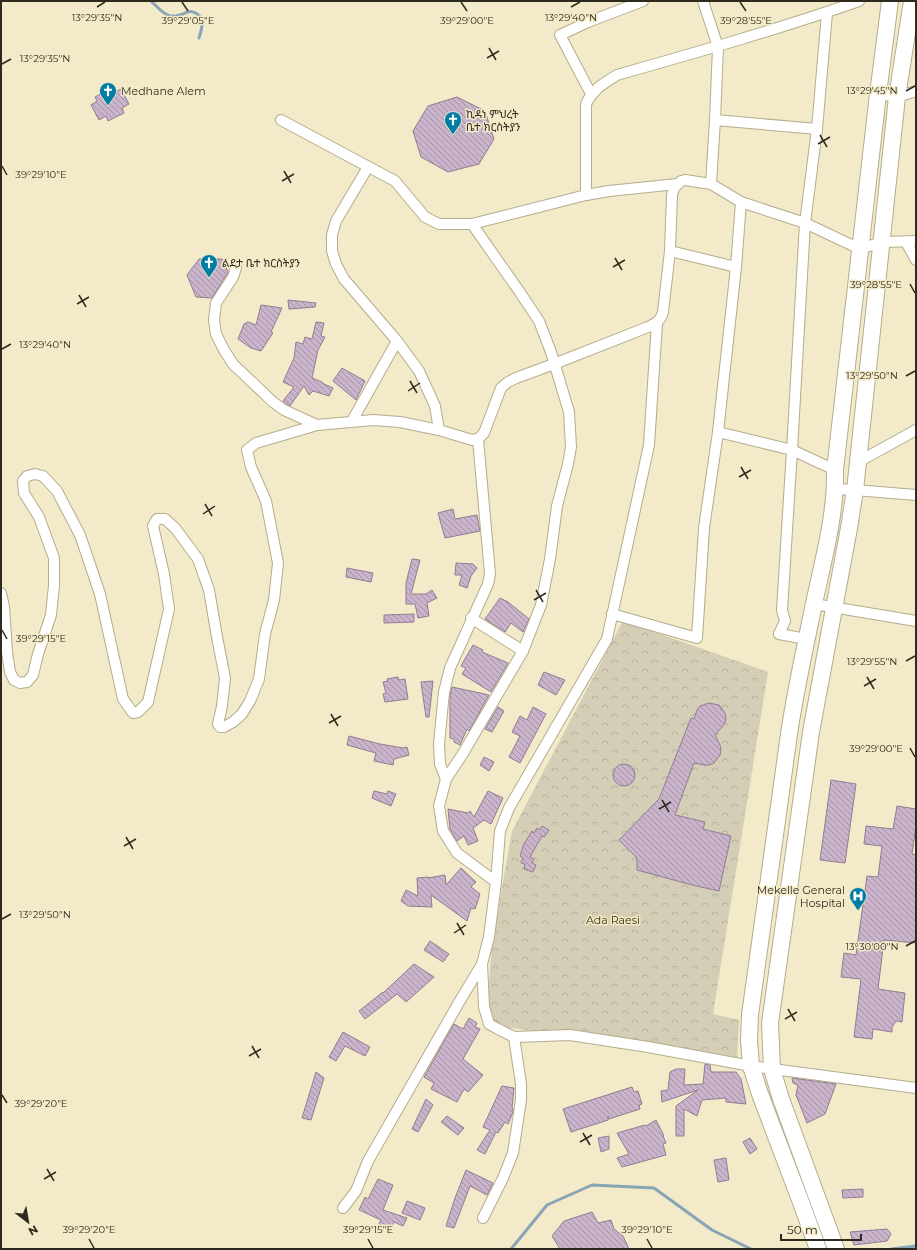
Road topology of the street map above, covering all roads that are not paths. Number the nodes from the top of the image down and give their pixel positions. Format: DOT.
graph roads {
  1 [pos="643,1"];
  2 [pos="703,1"];
  3 [pos="859,1"];
  4 [pos="890,1"];
  5 [pos="912,1"];
  6 [pos="827,12"];
  7 [pos="718,47"];
  8 [pos="916,91"];
  9 [pos="591,94"];
  10 [pos="878,94"];
  11 [pos="897,97"];
  12 [pos="281,120"];
  13 [pos="715,120"];
  14 [pos="817,128"];
  15 [pos="368,167"];
  16 [pos="677,184"];
  17 [pos="711,184"];
  18 [pos="586,195"];
  19 [pos="741,202"];
  20 [pos="805,223"];
  21 [pos="472,224"];
  22 [pos="911,241"];
  23 [pos="882,242"];
  24 [pos="860,249"];
  25 [pos="670,251"];
  26 [pos="916,260"];
  27 [pos="736,267"];
  28 [pos="236,268"];
  29 [pos="658,322"];
  30 [pos="397,341"];
  31 [pos="554,364"];
  32 [pos="352,421"];
  33 [pos="317,426"];
  34 [pos="439,430"];
  35 [pos="916,430"];
  36 [pos="718,432"];
  37 [pos="478,439"];
  38 [pos="792,450"];
  39 [pos="858,462"];
  40 [pos="834,470"];
  41 [pos="835,489"];
  42 [pos="855,490"];
  43 [pos="916,495"];
  44 [pos="1,593"];
  45 [pos="814,604"];
  46 [pos="834,607"];
  47 [pos="612,614"];
  48 [pos="471,618"];
  49 [pos="916,621"];
  50 [pos="806,639"];
  51 [pos="523,651"];
  52 [pos="798,680"];
  53 [pos="820,684"];
  54 [pos="446,778"];
  55 [pos="496,882"];
  56 [pos="482,964"];
  57 [pos="514,1037"];
  58 [pos="751,1066"];
  59 [pos="772,1069"];
  60 [pos="916,1088"];
  61 [pos="343,1208"];
  62 [pos="483,1218"];
  63 [pos="818,1249"];
  64 [pos="836,1249"];
  1 -- 9 [label="street"];
  2 -- 7 [label="street"];
  3 -- 6 [label="street"];
  4 -- 10 [label="main road"];
  5 -- 11 [label="main road"];
  6 -- 7 [label="street"];
  6 -- 14 [label="street"];
  7 -- 9 [label="street"];
  7 -- 13 [label="street"];
  8 -- 11 [label="street"];
  9 -- 18 [label="street"];
  10 -- 11 [label="street"];
  10 -- 24 [label="main road"];
  11 -- 23 [label="main road"];
  12 -- 15 [label="street"];
  13 -- 14 [label="street"];
  13 -- 17 [label="street"];
  14 -- 20 [label="street"];
  15 -- 21 [label="street"];
  15 -- 30 [label="street"];
  16 -- 17 [label="street"];
  16 -- 18 [label="street"];
  16 -- 25 [label="street"];
  17 -- 19 [label="street"];
  18 -- 21 [label="street"];
  19 -- 20 [label="street"];
  19 -- 27 [label="street"];
  20 -- 24 [label="street"];
  20 -- 38 [label="street"];
  21 -- 31 [label="street"];
  22 -- 23 [label="street"];
  22 -- 26 [label="street"];
  23 -- 24 [label="street"];
  23 -- 39 [label="main road"];
  24 -- 40 [label="main road"];
  25 -- 27 [label="street"];
  25 -- 29 [label="street"];
  27 -- 36 [label="street"];
  28 -- 33 [label="street"];
  29 -- 31 [label="street"];
  29 -- 47 [label="street"];
  30 -- 32 [label="street"];
  30 -- 34 [label="street"];
  31 -- 37 [label="street"];
  31 -- 51 [label="street"];
  32 -- 33 [label="street"];
  32 -- 34 [label="street"];
  33 -- 44 [label="street"];
  34 -- 37 [label="street"];
  35 -- 39 [label="street"];
  36 -- 38 [label="street"];
  36 -- 47 [label="street"];
  37 -- 48 [label="street"];
  38 -- 40 [label="street"];
  38 -- 50 [label="street"];
  39 -- 42 [label="main road"];
  40 -- 41 [label="main road"];
  41 -- 42 [label="street"];
  41 -- 45 [label="main road"];
  42 -- 43 [label="street"];
  42 -- 46 [label="main road"];
  45 -- 46 [label="street"];
  45 -- 50 [label="main road"];
  46 -- 49 [label="street"];
  46 -- 53 [label="main road"];
  47 -- 55 [label="street"];
  48 -- 51 [label="street"];
  48 -- 54 [label="street"];
  50 -- 52 [label="main road"];
  51 -- 54 [label="street"];
  52 -- 53 [label="main road"];
  52 -- 58 [label="main road"];
  53 -- 59 [label="main road"];
  54 -- 55 [label="street"];
  55 -- 56 [label="street"];
  56 -- 57 [label="street"];
  56 -- 61 [label="street"];
  57 -- 58 [label="street"];
  57 -- 62 [label="street"];
  58 -- 59 [label="street"];
  58 -- 63 [label="main road"];
  59 -- 60 [label="street"];
  59 -- 64 [label="main road"];
}
